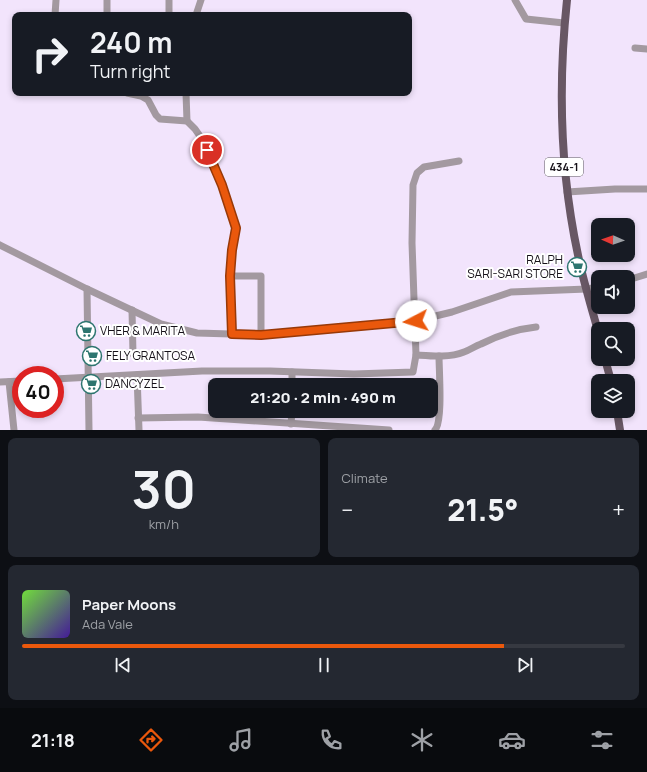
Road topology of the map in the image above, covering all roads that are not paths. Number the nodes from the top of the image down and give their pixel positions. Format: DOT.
graph roads {
  1 [pos="56,0"];
  2 [pos="107,0"];
  3 [pos="169,0"];
  4 [pos="201,0"];
  5 [pos="515,0"];
  6 [pos="567,0"];
  7 [pos="55,12"];
  8 [pos="107,12"];
  9 [pos="169,12"];
  10 [pos="197,12"];
  11 [pos="564,23"];
  12 [pos="635,48"];
  13 [pos="647,49"];
  14 [pos="141,96"];
  15 [pos="186,96"];
  16 [pos="186,121"];
  17 [pos="459,162"];
  18 [pos="647,189"];
  19 [pos="568,192"];
  20 [pos="0,245"];
  21 [pos="647,274"];
  22 [pos="230,276"];
  23 [pos="635,278"];
  24 [pos="591,288"];
  25 [pos="87,289"];
  26 [pos="587,289"];
  27 [pos="132,310"];
  28 [pos="416,321"];
  29 [pos="596,322"];
  30 [pos="536,327"];
  31 [pos="232,334"];
  32 [pos="261,335"];
  33 [pos="133,354"];
  34 [pos="416,355"];
  35 [pos="439,356"];
  36 [pos="292,372"];
  37 [pos="137,375"];
  38 [pos="89,376"];
  39 [pos="64,378"];
  40 [pos="292,378"];
  41 [pos="0,382"];
  42 [pos="9,382"];
  43 [pos="12,382"];
  44 [pos="138,418"];
  45 [pos="291,418"];
  46 [pos="618,418"];
  47 [pos="291,424"];
  48 [pos="14,430"];
  49 [pos="89,430"];
  50 [pos="139,430"];
  51 [pos="389,430"];
  52 [pos="435,430"];
  53 [pos="620,430"];
  1 -- 7 [label="street"];
  2 -- 8 [label="street"];
  3 -- 9 [label="street"];
  4 -- 10 [label="street"];
  5 -- 11 [label="street"];
  6 -- 11 [label="main road, 434-1"];
  11 -- 19 [label="main road, 434-1"];
  12 -- 13 [label="street"];
  14 -- 16 [label="street"];
  15 -- 16 [label="street"];
  16 -- 22 [label="street"];
  17 -- 28 [label="street"];
  18 -- 19 [label="street"];
  19 -- 26 [label="main road, 434-1"];
  20 -- 25 [label="street"];
  21 -- 23 [label="street"];
  22 -- 31 [label="street"];
  22 -- 32 [label="street"];
  24 -- 26 [label="street"];
  25 -- 27 [label="street"];
  25 -- 38 [label="street"];
  26 -- 28 [label="street"];
  26 -- 29 [label="main road, 434-1"];
  27 -- 31 [label="street"];
  27 -- 33 [label="street"];
  28 -- 32 [label="street"];
  28 -- 34 [label="street"];
  30 -- 35 [label="street"];
  31 -- 32 [label="street"];
  34 -- 35 [label="street"];
  34 -- 36 [label="street"];
  35 -- 52 [label="street"];
  36 -- 37 [label="street"];
  36 -- 40 [label="street"];
  37 -- 38 [label="street"];
  37 -- 44 [label="street"];
  38 -- 39 [label="street"];
  38 -- 49 [label="street"];
  41 -- 42 [label="street"];
  42 -- 43 [label="street"];
  42 -- 48 [label="street"];
  44 -- 47 [label="street"];
  44 -- 50 [label="street"];
  45 -- 47 [label="street"];
  46 -- 53 [label="main road"];
  47 -- 51 [label="street"];
}
